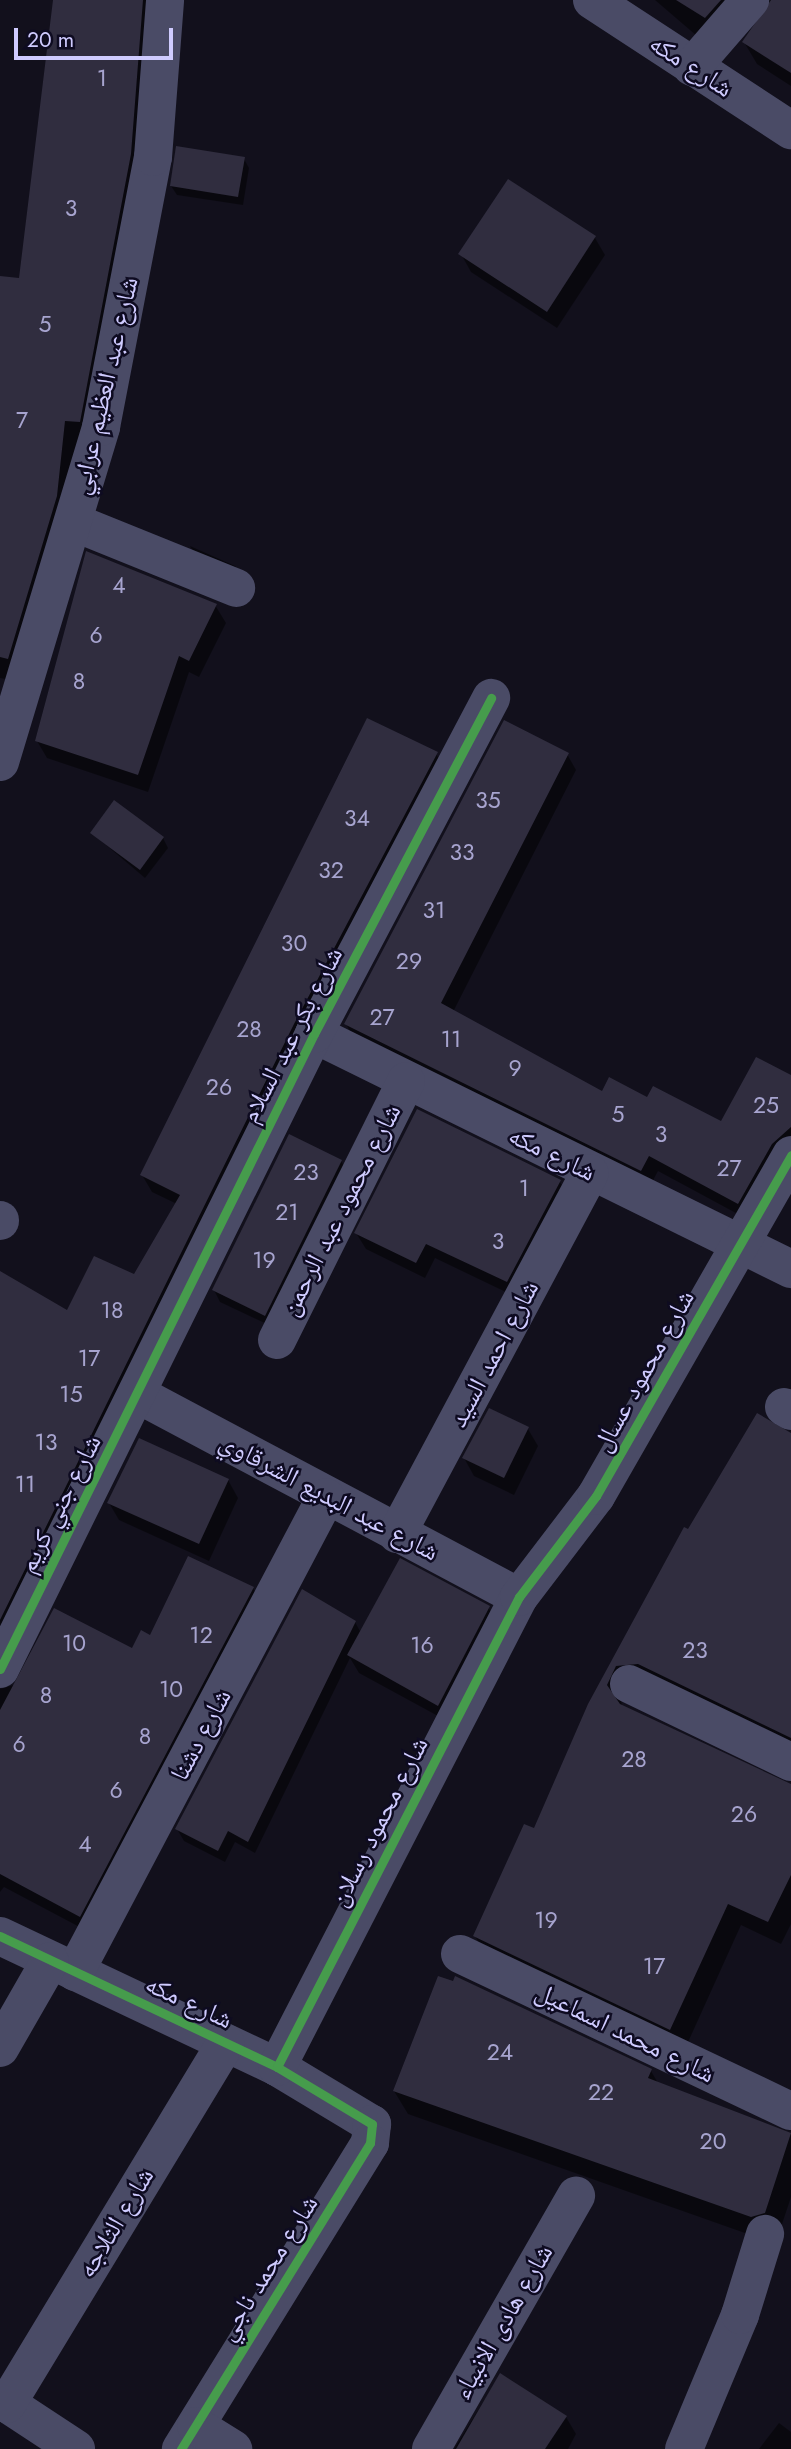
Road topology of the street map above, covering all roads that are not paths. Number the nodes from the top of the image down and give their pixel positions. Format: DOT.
graph roads {
  1 [pos="165,0"];
  2 [pos="592,0"];
  3 [pos="750,0"];
  4 [pos="692,67"];
  5 [pos="791,130"];
  6 [pos="73,522"];
  7 [pos="236,588"];
  8 [pos="491,698"];
  9 [pos="0,762"];
  10 [pos="314,1034"];
  11 [pos="406,1081"];
  12 [pos="791,1155"];
  13 [pos="590,1173"];
  14 [pos="740,1242"];
  15 [pos="791,1269"];
  16 [pos="277,1340"];
  17 [pos="139,1395"];
  18 [pos="326,1497"];
  19 [pos="397,1534"];
  20 [pos="519,1597"];
  21 [pos="0,1669"];
  22 [pos="629,1684"];
  23 [pos="791,1762"];
  24 [pos="0,1936"];
  25 [pos="460,1954"];
  26 [pos="63,1966"];
  27 [pos="226,2043"];
  28 [pos="0,2048"];
  29 [pos="277,2067"];
  30 [pos="359,2111"];
  31 [pos="791,2111"];
  32 [pos="576,2196"];
  33 [pos="765,2234"];
  34 [pos="4,2402"];
  35 [pos="188,2438"];
  36 [pos="76,2449"];
  37 [pos="233,2449"];
  38 [pos="431,2449"];
  39 [pos="684,2449"];
  1 -- 6 [label="street, شارع عبد العظيم عرابي"];
  2 -- 4 [label="street, شارع مكه"];
  3 -- 4 [label="street"];
  4 -- 5 [label="street, شارع مكه"];
  6 -- 7 [label="street"];
  6 -- 9 [label="street, شارع عبد العظيم عرابي"];
  8 -- 10 [label="street, شارع بكر عبد السلام"];
  10 -- 11 [label="street, شارع مكه"];
  10 -- 17 [label="street, شارع بكر عبد السلام"];
  11 -- 13 [label="street, شارع مكه"];
  11 -- 16 [label="street, شارع محمود عبد الرحمن"];
  12 -- 14 [label="street, شارع محمود عسال"];
  13 -- 14 [label="street, شارع مكه"];
  13 -- 19 [label="street, شارع احمد السيد"];
  14 -- 15 [label="street, شارع مكه"];
  14 -- 20 [label="street, شارع محمود عسال"];
  17 -- 18 [label="street, شارع عبد البديع الشرقاوي"];
  17 -- 21 [label="street, شارع جني كريم"];
  18 -- 19 [label="street, شارع عبد البديع الشرقاوي"];
  18 -- 26 [label="street, شارع دشنا"];
  19 -- 20 [label="street, شارع عبد البديع الشرقاوي"];
  20 -- 29 [label="street, شارع محمود رسلان"];
  22 -- 23 [label="street"];
  24 -- 26 [label="street, شارع مكه"];
  25 -- 31 [label="street, شارع محمد اسماعيل"];
  26 -- 27 [label="street, شارع مكه"];
  26 -- 28 [label="street, شارع دشنا"];
  27 -- 29 [label="street, شارع مكه"];
  27 -- 34 [label="street, شارع الثلاجه"];
  29 -- 30 [label="street, شارع مكه"];
  30 -- 35 [label="street, شارع محمد ناجي"];
  32 -- 38 [label="street, شارع هادى الانبياء"];
  33 -- 39 [label="street"];
  34 -- 36 [label="street"];
  35 -- 37 [label="street"];
}
